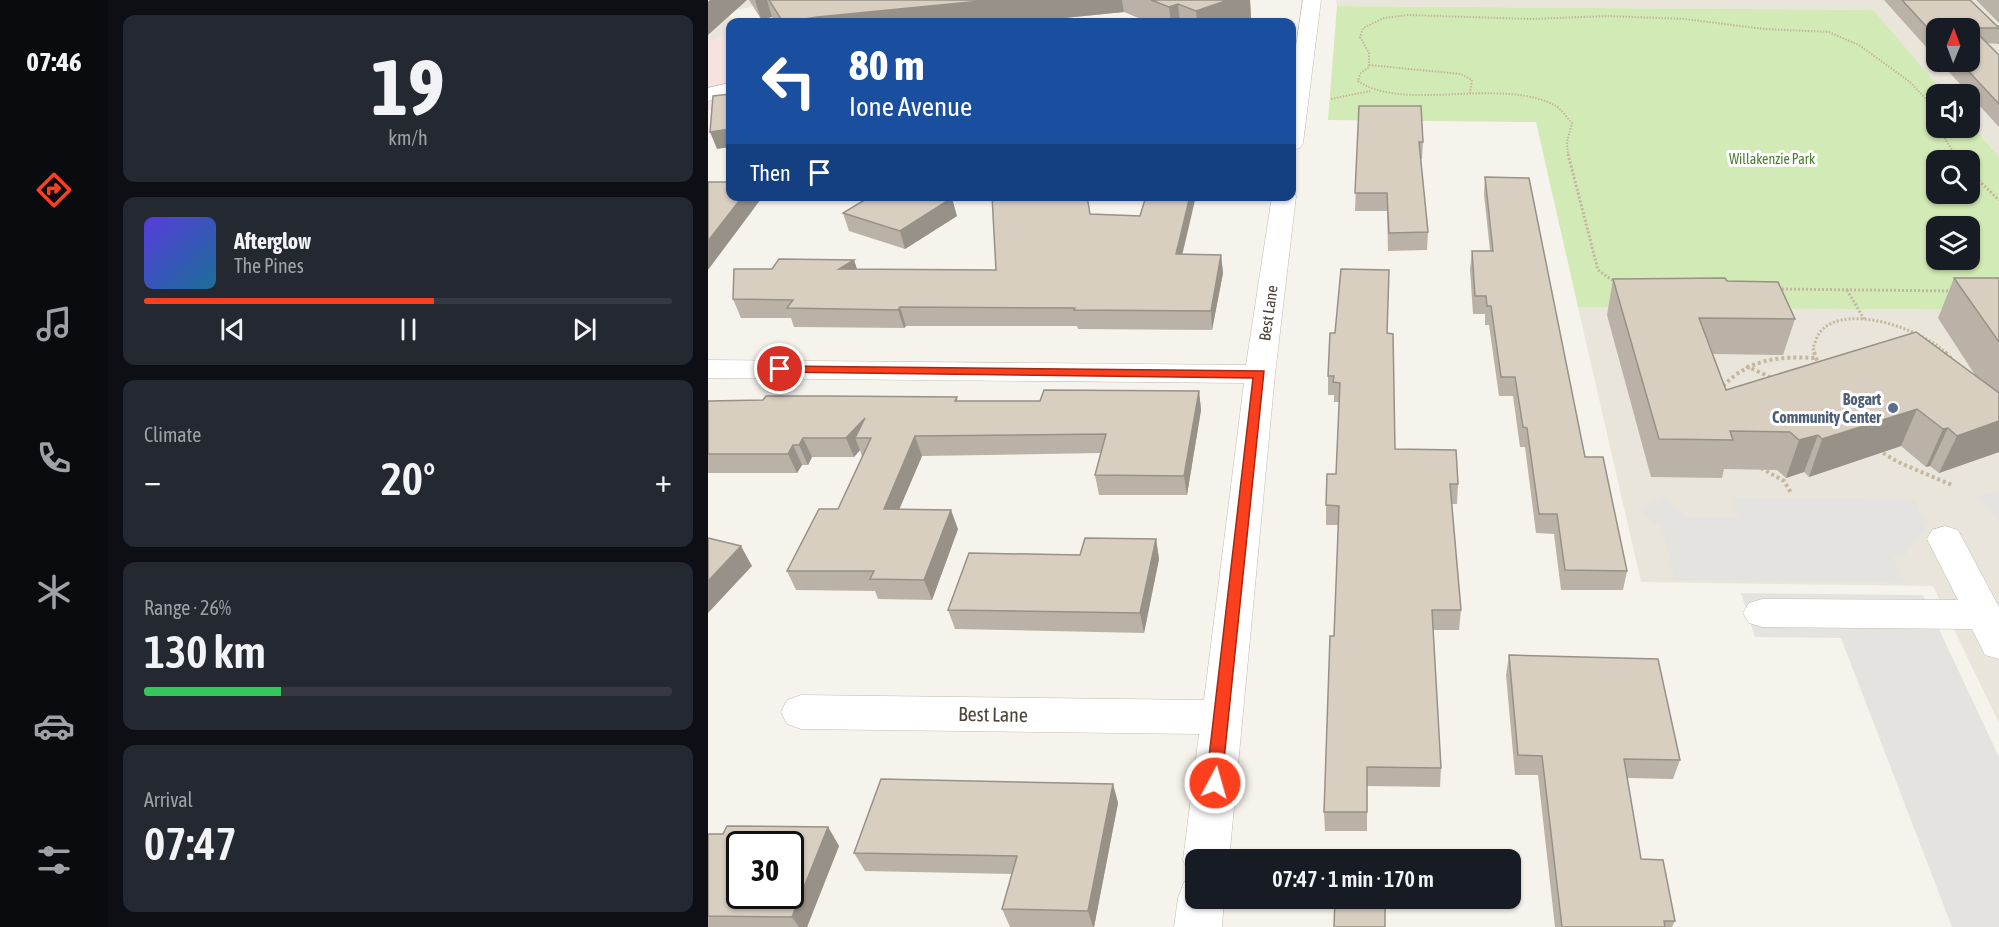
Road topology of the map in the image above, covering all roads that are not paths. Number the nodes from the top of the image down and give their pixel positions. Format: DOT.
graph roads {
  1 [pos="1312,0"];
  2 [pos="726,90"];
  3 [pos="708,95"];
  4 [pos="1296,114"];
  5 [pos="1283,201"];
  6 [pos="708,369"];
  7 [pos="1260,374"];
  8 [pos="1945,539"];
  9 [pos="1762,613"];
  10 [pos="1992,629"];
  11 [pos="801,712"];
  12 [pos="1222,717"];
  13 [pos="1207,849"];
  14 [pos="1200,909"];
  15 [pos="1198,927"];
  1 -- 4 [label="street"];
  2 -- 3 [label="street"];
  5 -- 7 [label="street, Best Lane"];
  6 -- 7 [label="street"];
  7 -- 12 [label="street, Best Lane"];
  8 -- 10 [label="street"];
  9 -- 10 [label="street"];
  11 -- 12 [label="street, Best Lane"];
  12 -- 13 [label="street, Best Lane"];
  14 -- 15 [label="street"];
}
